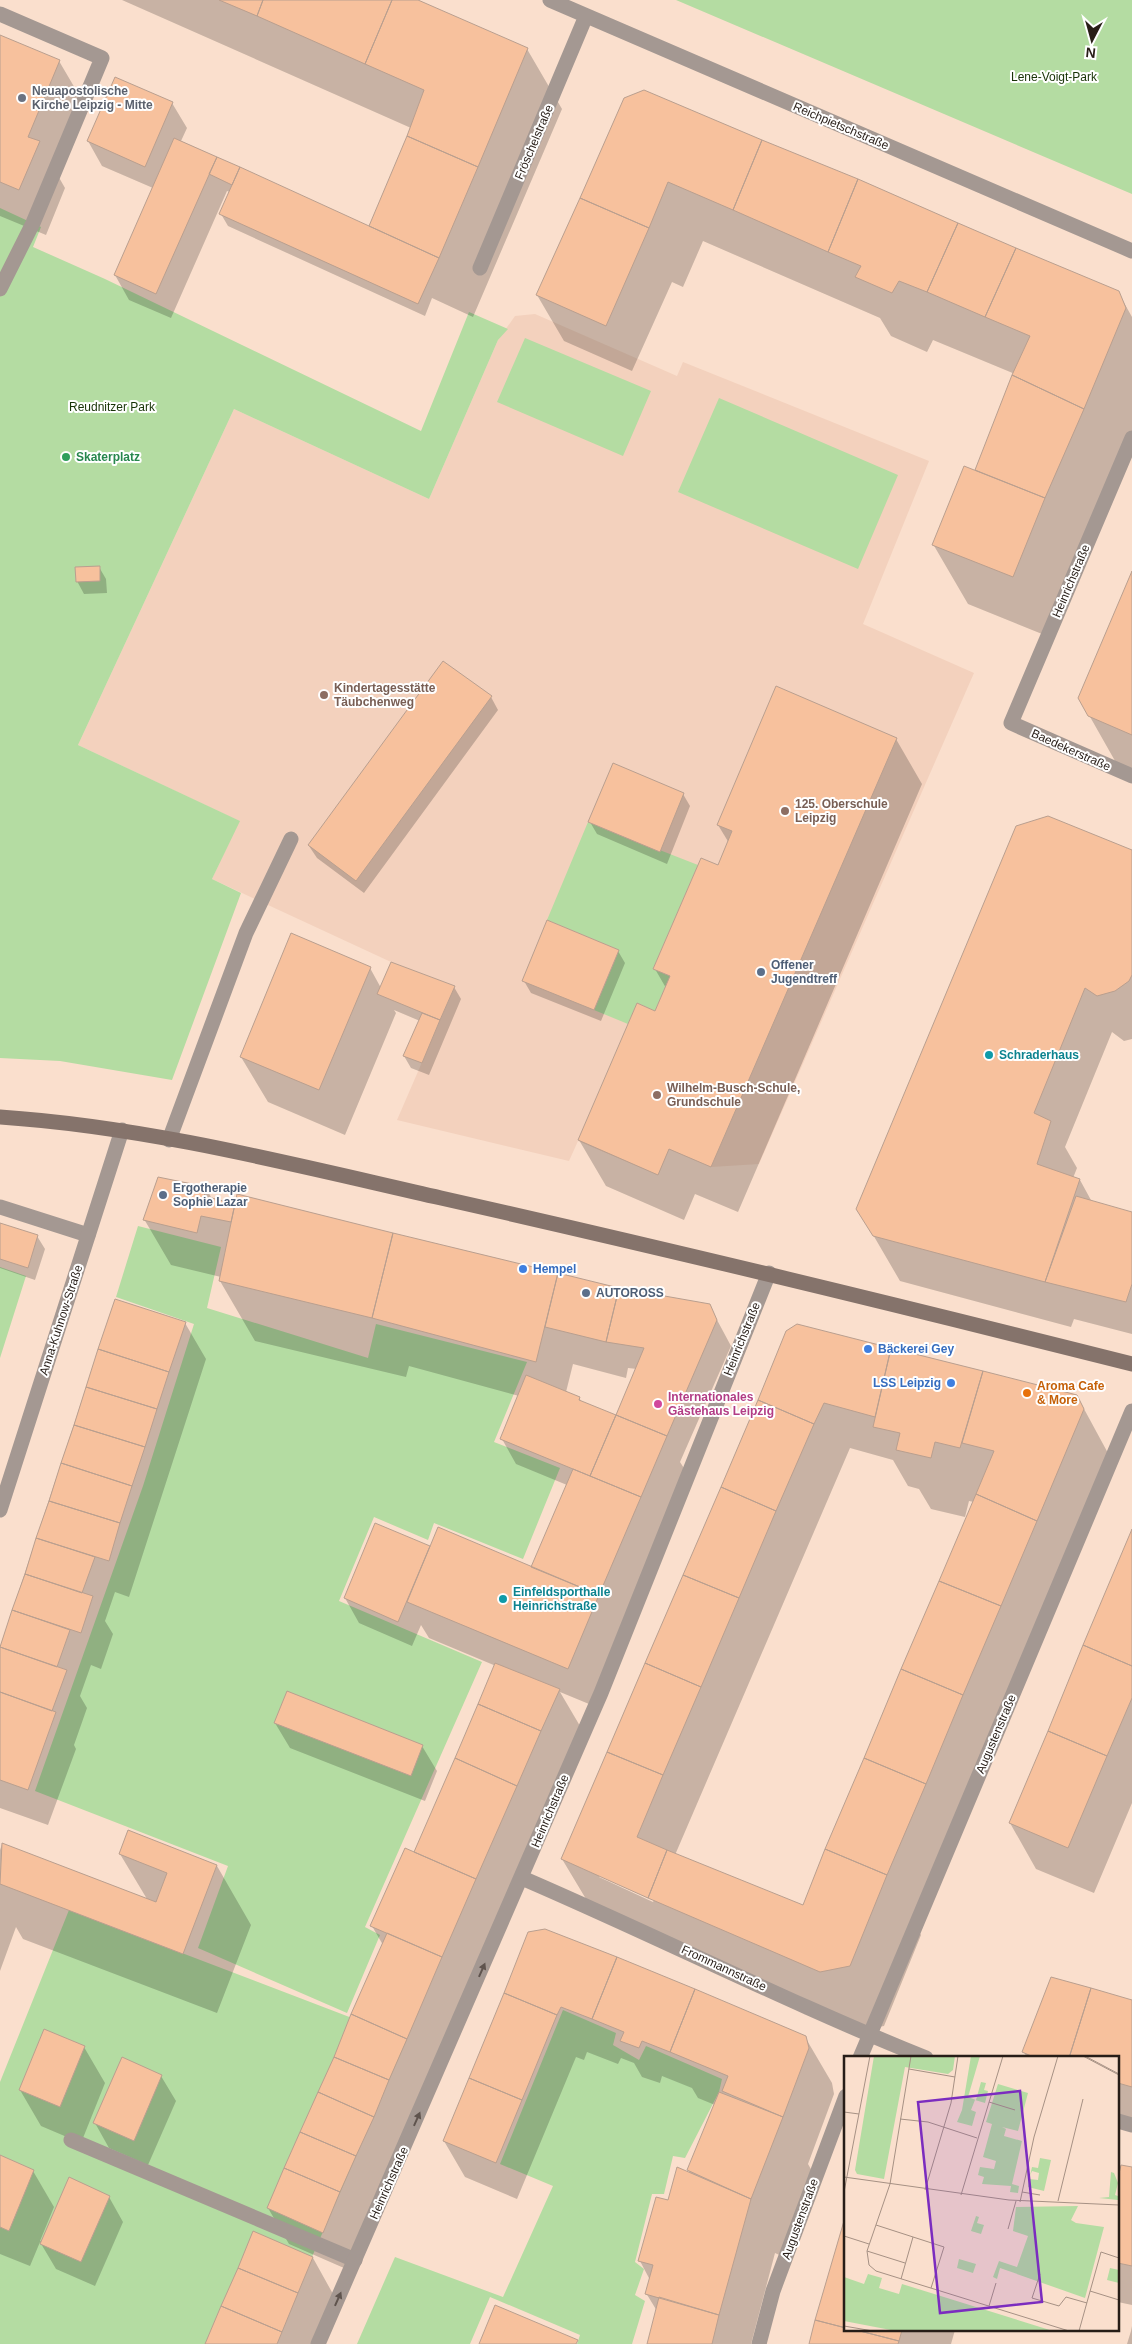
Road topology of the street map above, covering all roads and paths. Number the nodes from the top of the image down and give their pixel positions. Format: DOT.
graph roads {
  1 [pos="550,0"];
  2 [pos="0,14"];
  3 [pos="586,16"];
  4 [pos="1132,251"];
  5 [pos="480,268"];
  6 [pos="0,290"];
  7 [pos="1132,438"];
  8 [pos="1011,723"];
  9 [pos="1132,776"];
  10 [pos="291,839"];
  11 [pos="0,1117"];
  12 [pos="122,1130"];
  13 [pos="169,1140"];
  14 [pos="0,1207"];
  15 [pos="88,1235"];
  16 [pos="769,1273"];
  17 [pos="1132,1364"];
  18 [pos="1132,1411"];
  19 [pos="0,1510"];
  20 [pos="522,1878"];
  21 [pos="868,2035"];
  22 [pos="861,2056"];
  23 [pos="921,2056"];
  24 [pos="844,2101"];
  25 [pos="71,2140"];
  26 [pos="355,2260"];
  27 [pos="318,2344"];
  28 [pos="759,2344"];
  1 -- 3 [label="street, Reichpietschstraße"];
  2 -- 6 [label="street"];
  3 -- 4 [label="street, Reichpietschstraße"];
  3 -- 5 [label="street, Fröschelstraße"];
  7 -- 8 [label="street, Heinrichstraße"];
  8 -- 9 [label="street, Baedekerstraße"];
  10 -- 13 [label="street"];
  11 -- 12 [label="street"];
  12 -- 13 [label="street"];
  12 -- 15 [label="street, Anna-Kuhnow-Straße"];
  13 -- 16 [label="street"];
  14 -- 15 [label="street"];
  15 -- 19 [label="street, Anna-Kuhnow-Straße"];
  16 -- 17 [label="street"];
  16 -- 20 [label="street, Heinrichstraße"];
  18 -- 21 [label="street, Augustenstraße"];
  20 -- 21 [label="street, Frommannstraße"];
  26 -- 20 [label="street, Heinrichstraße, one-way"];
  21 -- 22 [label="street, Augustenstraße"];
  21 -- 23 [label="street, Frommannstraße"];
  24 -- 28 [label="street, Augustenstraße"];
  25 -- 26 [label="street"];
  27 -- 26 [label="street, Heinrichstraße, one-way"];
}
